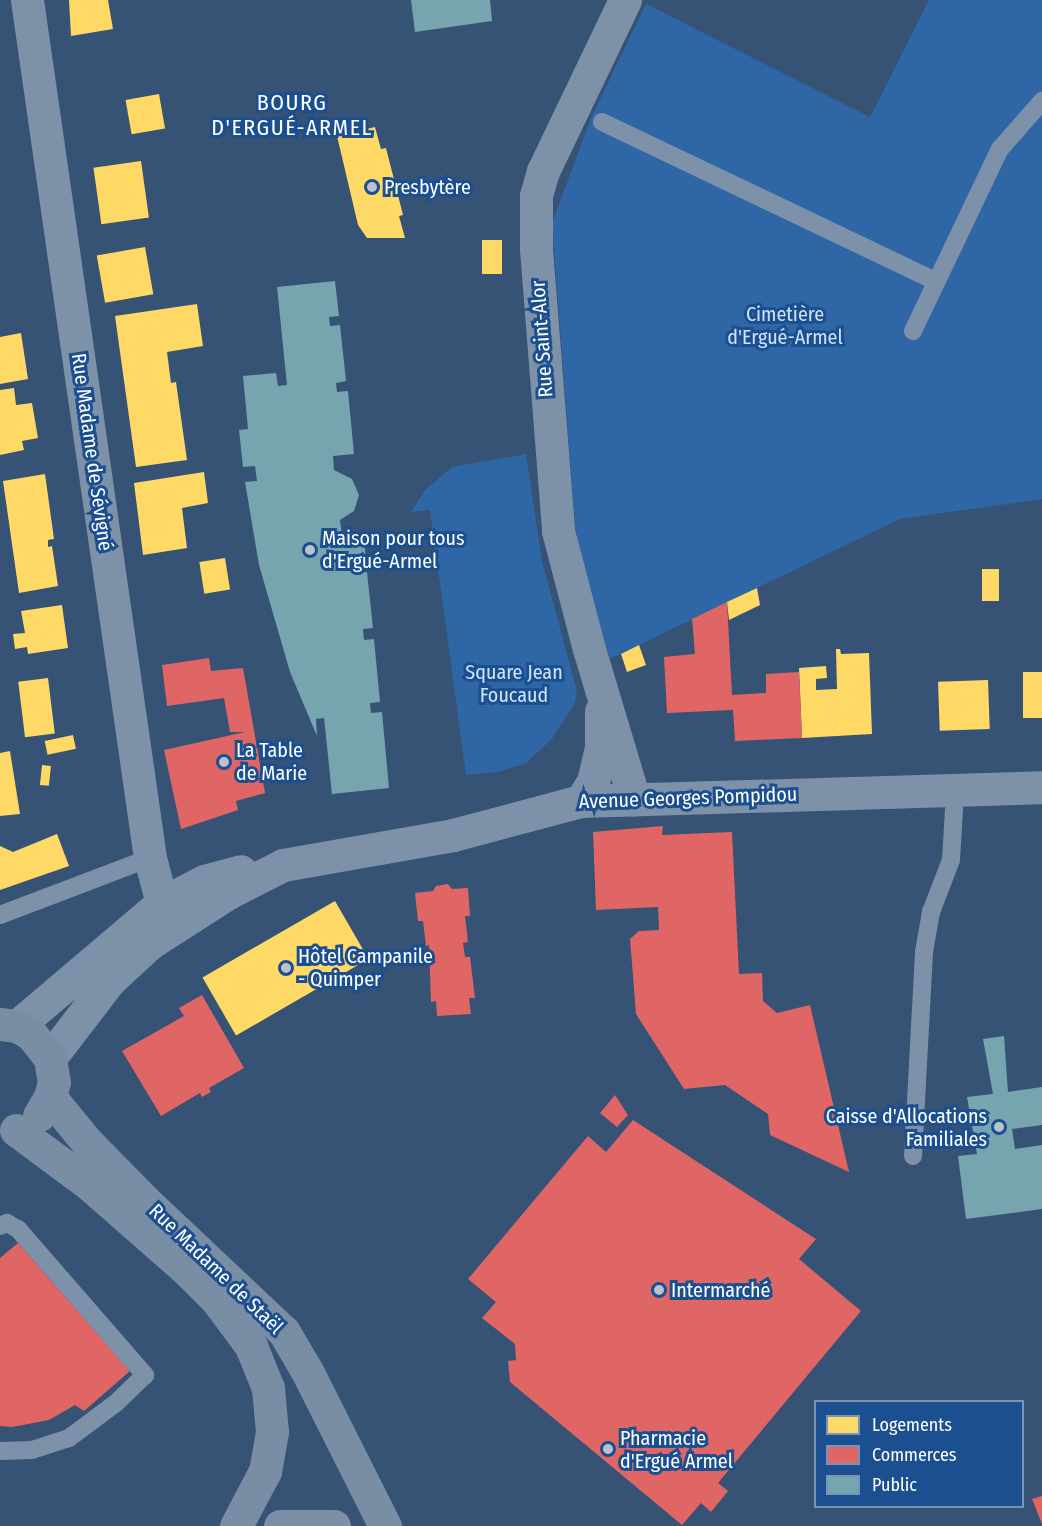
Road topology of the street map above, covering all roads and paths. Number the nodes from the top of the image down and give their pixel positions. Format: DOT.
graph roads {
  1 [pos="27,0"];
  2 [pos="625,0"];
  3 [pos="1042,101"];
  4 [pos="602,122"];
  5 [pos="936,281"];
  6 [pos="913,331"];
  7 [pos="601,692"];
  8 [pos="1042,787"];
  9 [pos="955,792"];
  10 [pos="634,799"];
  11 [pos="581,801"];
  12 [pos="150,858"];
  13 [pos="174,910"];
  14 [pos="0,915"];
  15 [pos="8,1025"];
  16 [pos="50,1058"];
  17 [pos="51,1097"];
  18 [pos="8,1132"];
  19 [pos="913,1156"];
  20 [pos="0,1226"];
  21 [pos="0,1451"];
  22 [pos="236,1526"];
  23 [pos="280,1526"];
  24 [pos="334,1526"];
  25 [pos="385,1526"];
  1 -- 12 [label="street, Rue Madame de Sévigné"];
  2 -- 7 [label="street, Rue Saint-Alor"];
  3 -- 5 [label="lane"];
  4 -- 5 [label="lane"];
  5 -- 6 [label="lane"];
  7 -- 10 [label="street, Rue Saint-Alor"];
  7 -- 11 [label="street, Rue Saint-Alor"];
  8 -- 9 [label="street, Avenue Georges Pompidou"];
  9 -- 10 [label="street, Avenue Georges Pompidou"];
  9 -- 19 [label="lane"];
  10 -- 11 [label="street, Avenue Georges Pompidou"];
  11 -- 13 [label="street, Avenue Georges Pompidou"];
  12 -- 13 [label="street, Rue Madame de Sévigné"];
  12 -- 14 [label="lane"];
  13 -- 15 [label="street, Avenue Georges Pompidou"];
  13 -- 16 [label="street"];
  15 -- 16 [label="street"];
  16 -- 17 [label="street"];
  17 -- 18 [label="street"];
  17 -- 25 [label="street, Rue Madame de Staël"];
  18 -- 22 [label="street, Rue Madame de Staël"];
  20 -- 21 [label="lane"];
  23 -- 24 [label="main road"];
}
